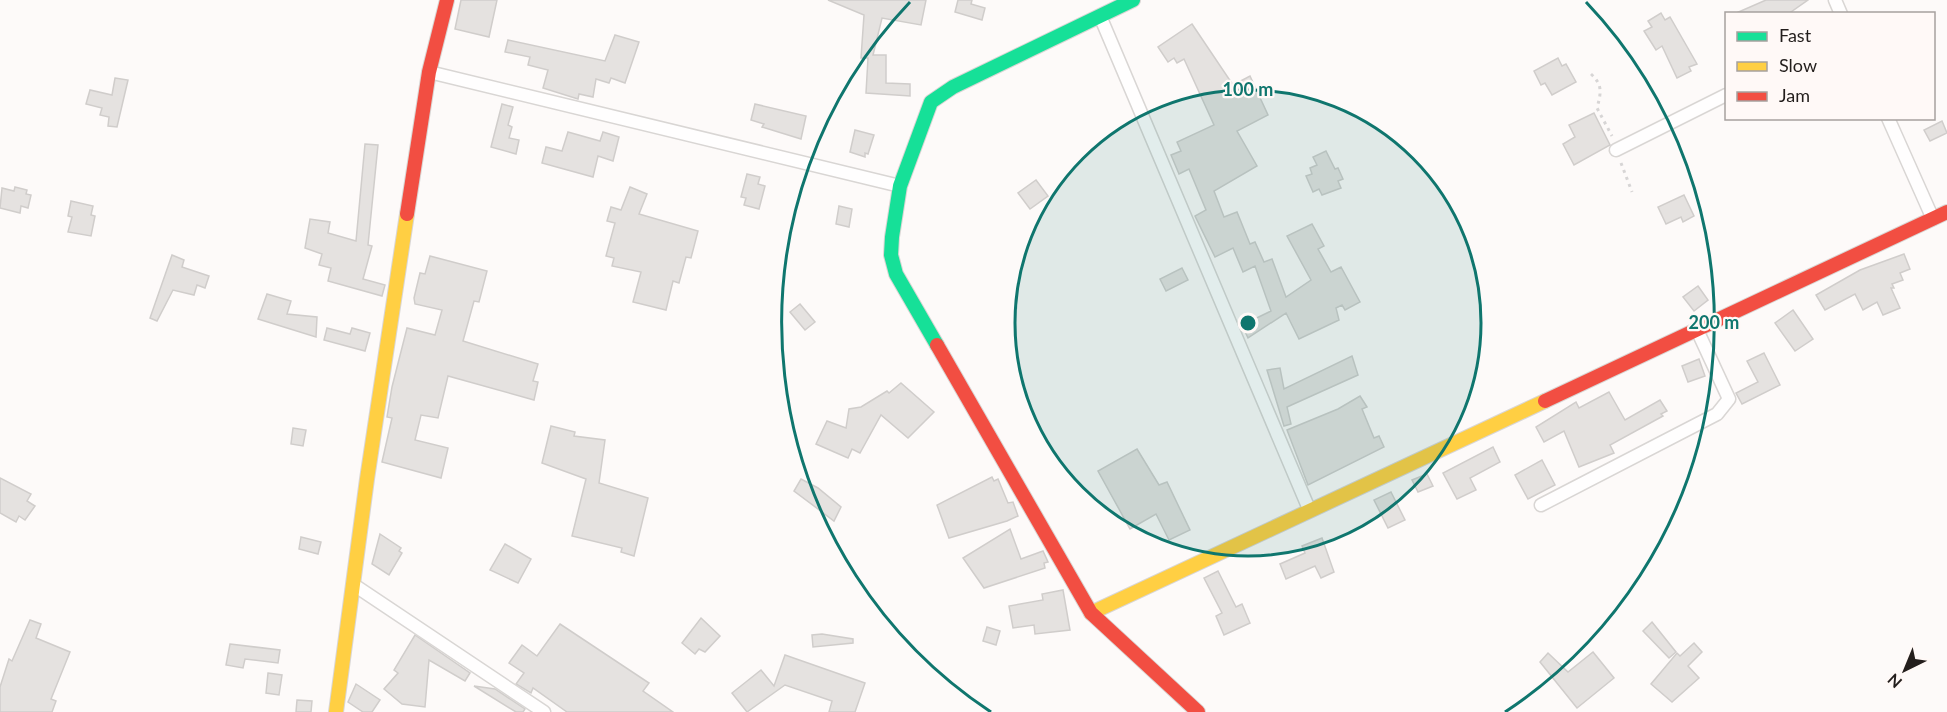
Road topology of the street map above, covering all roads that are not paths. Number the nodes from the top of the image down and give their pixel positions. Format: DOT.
graph roads {
  1 [pos="447,0"];
  2 [pos="1133,0"];
  3 [pos="1100,16"];
  4 [pos="429,72"];
  5 [pos="1725,96"];
  6 [pos="1889,120"];
  7 [pos="1616,150"];
  8 [pos="900,186"];
  9 [pos="1947,212"];
  10 [pos="1933,219"];
  11 [pos="1698,332"];
  12 [pos="1541,505"];
  13 [pos="1309,509"];
  14 [pos="354,585"];
  15 [pos="1091,613"];
  16 [pos="336,712"];
  17 [pos="544,712"];
  18 [pos="1198,712"];
  1 -- 4 [label="street"];
  2 -- 3 [label="street"];
  3 -- 8 [label="street"];
  3 -- 13 [label="street"];
  4 -- 8 [label="street"];
  4 -- 14 [label="street"];
  5 -- 7 [label="street"];
  6 -- 10 [label="street"];
  8 -- 15 [label="street"];
  9 -- 10 [label="street"];
  10 -- 11 [label="street"];
  11 -- 12 [label="street"];
  11 -- 13 [label="street"];
  13 -- 15 [label="street"];
  14 -- 16 [label="street"];
  14 -- 17 [label="street"];
  15 -- 18 [label="street"];
}
